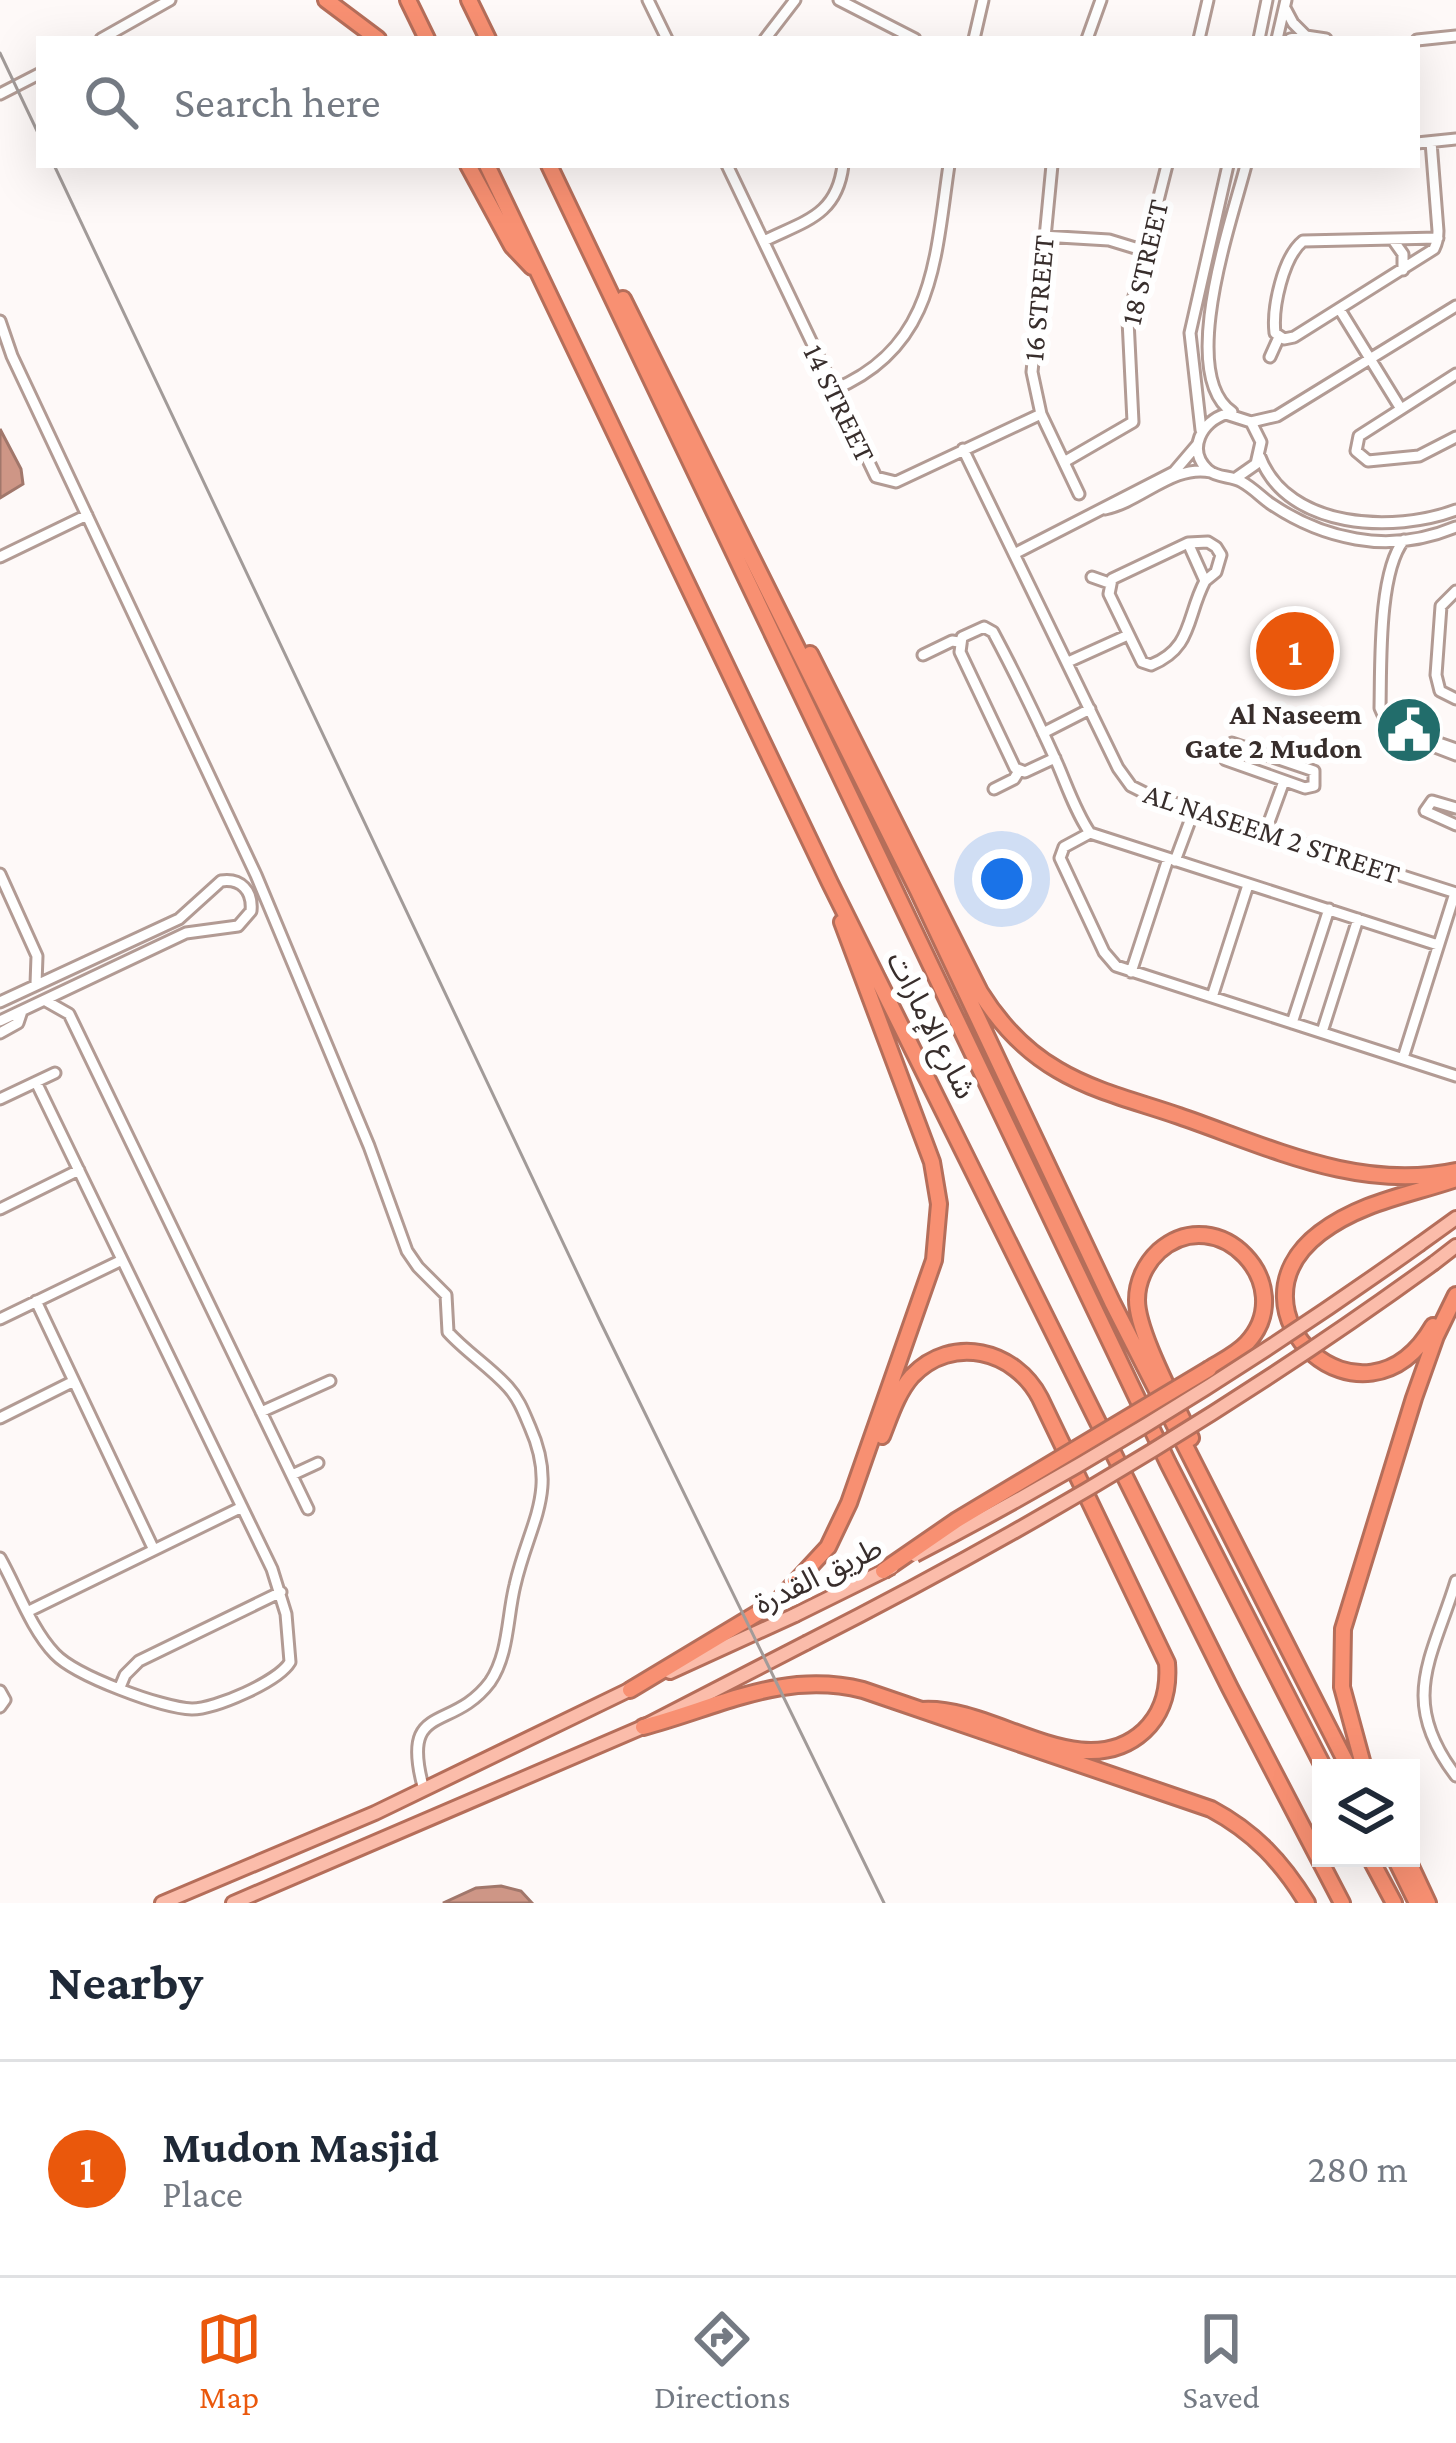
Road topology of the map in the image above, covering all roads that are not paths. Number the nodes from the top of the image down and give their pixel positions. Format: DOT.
graph roads {
  1 [pos="170,0"];
  2 [pos="326,0"];
  3 [pos="409,0"];
  4 [pos="469,0"];
  5 [pos="649,0"];
  6 [pos="795,0"];
  7 [pos="839,0"];
  8 [pos="983,0"];
  9 [pos="1101,0"];
  10 [pos="1208,0"];
  11 [pos="1268,0"];
  12 [pos="1286,4"];
  13 [pos="883,26"];
  14 [pos="106,36"];
  15 [pos="374,36"];
  16 [pos="426,36"];
  17 [pos="487,36"];
  18 [pos="666,36"];
  19 [pos="768,36"];
  20 [pos="878,36"];
  21 [pos="908,36"];
  22 [pos="975,36"];
  23 [pos="1088,36"];
  24 [pos="1199,36"];
  25 [pos="1260,36"];
  26 [pos="1278,36"];
  27 [pos="1306,36"];
  28 [pos="1456,36"];
  29 [pos="1420,40"];
  30 [pos="36,76"];
  31 [pos="0,94"];
  32 [pos="1456,139"];
  33 [pos="1420,142"];
  34 [pos="1430,142"];
  35 [pos="470,168"];
  36 [pos="488,168"];
  37 [pos="549,168"];
  38 [pos="729,168"];
  39 [pos="843,168"];
  40 [pos="949,168"];
  41 [pos="1052,168"];
  42 [pos="1166,168"];
  43 [pos="1227,168"];
  44 [pos="1245,168"];
  45 [pos="576,223"];
  46 [pos="1042,236"];
  47 [pos="1438,238"];
  48 [pos="1393,240"];
  49 [pos="764,241"];
  50 [pos="1144,251"];
  51 [pos="1403,270"];
  52 [pos="538,272"];
  53 [pos="1456,306"];
  54 [pos="1340,310"];
  55 [pos="0,321"];
  56 [pos="1279,337"];
  57 [pos="1270,357"];
  58 [pos="1371,361"];
  59 [pos="1456,374"];
  60 [pos="833,390"];
  61 [pos="1401,409"];
  62 [pos="1041,414"];
  63 [pos="1237,415"];
  64 [pos="1251,422"];
  65 [pos="1201,432"];
  66 [pos="1456,437"];
  67 [pos="1198,445"];
  68 [pos="963,449"];
  69 [pos="1260,456"];
  70 [pos="1064,462"];
  71 [pos="1211,473"];
  72 [pos="1235,478"];
  73 [pos="1079,494"];
  74 [pos="1132,496"];
  75 [pos="1456,510"];
  76 [pos="87,515"];
  77 [pos="1456,527"];
  78 [pos="1404,540"];
  79 [pos="1376,541"];
  80 [pos="1188,543"];
  81 [pos="1014,554"];
  82 [pos="0,557"];
  83 [pos="759,572"];
  84 [pos="1092,577"];
  85 [pos="1388,580"];
  86 [pos="1205,581"];
  87 [pos="1109,583"];
  88 [pos="1456,591"];
  89 [pos="1128,635"];
  90 [pos="959,642"];
  91 [pos="923,655"];
  92 [pos="1069,662"];
  93 [pos="1455,696"];
  94 [pos="1090,709"];
  95 [pos="1043,733"];
  96 [pos="1456,752"];
  97 [pos="1055,758"];
  98 [pos="1019,771"];
  99 [pos="1284,781"];
  100 [pos="994,788"];
  101 [pos="1456,808"];
  102 [pos="1194,810"];
  103 [pos="1456,825"];
  104 [pos="1090,833"];
  105 [pos="1265,833"];
  106 [pos="1061,852"];
  107 [pos="1048,854"];
  108 [pos="1171,860"];
  109 [pos="0,874"];
  110 [pos="830,883"];
  111 [pos="1248,885"];
  112 [pos="1455,893"];
  113 [pos="1329,910"];
  114 [pos="1358,919"];
  115 [pos="1438,945"];
  116 [pos="38,956"];
  117 [pos="65,971"];
  118 [pos="1131,972"];
  119 [pos="36,984"];
  120 [pos="76,985"];
  121 [pos="1212,998"];
  122 [pos="44,1000"];
  123 [pos="0,1002"];
  124 [pos="22,1011"];
  125 [pos="69,1014"];
  126 [pos="0,1021"];
  127 [pos="1292,1023"];
  128 [pos="1322,1032"];
  129 [pos="0,1033"];
  130 [pos="1403,1058"];
  131 [pos="55,1073"];
  132 [pos="1456,1076"];
  133 [pos="37,1082"];
  134 [pos="0,1100"];
  135 [pos="79,1170"];
  136 [pos="1456,1175"];
  137 [pos="0,1209"];
  138 [pos="1456,1218"];
  139 [pos="1456,1246"];
  140 [pos="122,1260"];
  141 [pos="1454,1290"];
  142 [pos="37,1301"];
  143 [pos="0,1318"];
  144 [pos="74,1381"];
  145 [pos="330,1381"];
  146 [pos="261,1412"];
  147 [pos="0,1418"];
  148 [pos="318,1463"];
  149 [pos="292,1475"];
  150 [pos="855,1486"];
  151 [pos="242,1508"];
  152 [pos="308,1509"];
  153 [pos="154,1550"];
  154 [pos="0,1558"];
  155 [pos="883,1571"];
  156 [pos="1456,1581"];
  157 [pos="281,1592"];
  158 [pos="1259,1596"];
  159 [pos="29,1611"];
  160 [pos="120,1687"];
  161 [pos="0,1690"];
  162 [pos="630,1690"];
  163 [pos="0,1707"];
  164 [pos="922,1710"];
  165 [pos="643,1726"];
  166 [pos="1319,1759"];
  167 [pos="1344,1759"];
  168 [pos="1362,1759"];
  169 [pos="1456,1776"];
  170 [pos="424,1790"];
  171 [pos="1375,1867"];
  172 [pos="1399,1867"];
  173 [pos="1411,1867"];
  174 [pos="162,1903"];
  175 [pos="233,1903"];
  176 [pos="1306,1903"];
  177 [pos="1342,1903"];
  178 [pos="1394,1903"];
  179 [pos="1417,1903"];
  180 [pos="1428,1903"];
  1 -- 14 [label="street"];
  2 -- 15 [label="highway"];
  3 -- 16 [label="highway"];
  4 -- 17 [label="highway"];
  5 -- 18 [label="street"];
  6 -- 19 [label="street"];
  7 -- 13 [label="street"];
  8 -- 22 [label="street"];
  9 -- 23 [label="street"];
  10 -- 24 [label="street"];
  11 -- 25 [label="street"];
  12 -- 26 [label="street"];
  12 -- 27 [label="street"];
  13 -- 20 [label="street"];
  13 -- 21 [label="street"];
  28 -- 29 [label="street"];
  30 -- 31 [label="street"];
  32 -- 34 [label="street"];
  33 -- 34 [label="street"];
  34 -- 47 [label="street"];
  35 -- 52 [label="highway"];
  36 -- 52 [label="highway, شارع الإمارات"];
  37 -- 45 [label="highway, شارع الإمارات"];
  38 -- 49 [label="street, 14 STREET"];
  39 -- 49 [label="street"];
  40 -- 60 [label="street"];
  41 -- 46 [label="street, 16 STREET"];
  42 -- 50 [label="street, 18 STREET"];
  43 -- 65 [label="street"];
  44 -- 63 [label="street"];
  45 -- 83 [label="highway"];
  45 -- 166 [label="highway, شارع الإمارات"];
  46 -- 50 [label="street"];
  46 -- 62 [label="street, 16 STREET"];
  47 -- 48 [label="street"];
  47 -- 51 [label="street"];
  48 -- 51 [label="street"];
  48 -- 56 [label="street"];
  49 -- 60 [label="street, 14 STREET"];
  50 -- 70 [label="street, 18 STREET"];
  51 -- 54 [label="street"];
  52 -- 110 [label="highway, شارع الإمارات"];
  53 -- 58 [label="street"];
  54 -- 56 [label="street"];
  54 -- 58 [label="street"];
  55 -- 76 [label="street"];
  56 -- 57 [label="street"];
  58 -- 61 [label="street"];
  58 -- 64 [label="street"];
  59 -- 61 [label="street"];
  60 -- 68 [label="street, 14 STREET"];
  61 -- 66 [label="street"];
  62 -- 68 [label="street, 14 STREET"];
  62 -- 70 [label="street, 16 STREET"];
  63 -- 64 [label="street"];
  63 -- 65 [label="street"];
  64 -- 69 [label="street"];
  65 -- 67 [label="street"];
  67 -- 71 [label="street"];
  67 -- 74 [label="street"];
  68 -- 81 [label="street, AL NASEEM 2 STREET"];
  69 -- 72 [label="street"];
  69 -- 75 [label="street"];
  70 -- 73 [label="street, 16 STREET"];
  71 -- 72 [label="street"];
  71 -- 74 [label="street"];
  72 -- 79 [label="street"];
  74 -- 81 [label="street"];
  76 -- 82 [label="street"];
  76 -- 170 [label="street"];
  77 -- 78 [label="street"];
  78 -- 79 [label="street"];
  78 -- 85 [label="street"];
  79 -- 85 [label="street"];
  80 -- 86 [label="street"];
  80 -- 86 [label="street"];
  80 -- 87 [label="street"];
  81 -- 92 [label="street, AL NASEEM 2 STREET"];
  83 -- 136 [label="highway"];
  83 -- 158 [label="highway"];
  84 -- 87 [label="street"];
  85 -- 96 [label="street"];
  86 -- 89 [label="street"];
  87 -- 89 [label="street"];
  88 -- 93 [label="street"];
  89 -- 92 [label="street"];
  90 -- 91 [label="street"];
  90 -- 95 [label="street"];
  90 -- 98 [label="street"];
  92 -- 94 [label="street, AL NASEEM 2 STREET"];
  94 -- 95 [label="street"];
  94 -- 102 [label="street, AL NASEEM 2 STREET"];
  95 -- 97 [label="street"];
  97 -- 98 [label="street"];
  97 -- 104 [label="street"];
  98 -- 100 [label="street"];
  99 -- 99 [label="street"];
  99 -- 105 [label="street"];
  101 -- 103 [label="street"];
  102 -- 105 [label="street, AL NASEEM 2 STREET"];
  102 -- 108 [label="street"];
  104 -- 106 [label="street"];
  104 -- 108 [label="street"];
  105 -- 112 [label="street, AL NASEEM 2 STREET"];
  106 -- 107 [label="street"];
  106 -- 118 [label="street"];
  108 -- 111 [label="street"];
  108 -- 118 [label="street"];
  109 -- 116 [label="street"];
  110 -- 150 [label="highway"];
  110 -- 177 [label="highway, شارع الإمارات"];
  111 -- 113 [label="street"];
  111 -- 121 [label="street"];
  112 -- 115 [label="street"];
  113 -- 114 [label="street"];
  113 -- 127 [label="street"];
  114 -- 115 [label="street"];
  114 -- 128 [label="street"];
  115 -- 130 [label="street"];
  116 -- 117 [label="street"];
  116 -- 119 [label="street"];
  117 -- 119 [label="street"];
  117 -- 120 [label="street"];
  118 -- 121 [label="street"];
  119 -- 123 [label="street"];
  120 -- 122 [label="street"];
  120 -- 125 [label="street"];
  121 -- 127 [label="street"];
  122 -- 124 [label="street"];
  122 -- 125 [label="street"];
  124 -- 126 [label="street"];
  124 -- 129 [label="street"];
  125 -- 146 [label="street"];
  127 -- 128 [label="street"];
  128 -- 130 [label="street"];
  130 -- 132 [label="street"];
  131 -- 133 [label="street"];
  133 -- 134 [label="street"];
  133 -- 135 [label="street"];
  135 -- 137 [label="street"];
  135 -- 140 [label="street"];
  136 -- 141 [label="highway"];
  138 -- 155 [label="main road, طريق القدرة, bridge"];
  139 -- 165 [label="main road, طريق القدرة, bridge"];
  140 -- 142 [label="street"];
  140 -- 151 [label="street"];
  141 -- 168 [label="highway"];
  142 -- 143 [label="street"];
  142 -- 144 [label="street"];
  144 -- 147 [label="street"];
  144 -- 153 [label="street"];
  145 -- 146 [label="street"];
  146 -- 149 [label="street"];
  148 -- 149 [label="street"];
  149 -- 152 [label="street"];
  150 -- 162 [label="highway"];
  150 -- 164 [label="highway"];
  151 -- 153 [label="street"];
  151 -- 157 [label="street"];
  153 -- 159 [label="street"];
  154 -- 159 [label="street"];
  155 -- 158 [label="highway, bridge"];
  155 -- 162 [label="main road, طريق القدرة, bridge"];
  156 -- 169 [label="street"];
  157 -- 160 [label="street"];
  157 -- 160 [label="street"];
  158 -- 167 [label="highway"];
  159 -- 160 [label="street"];
  161 -- 163 [label="street"];
  162 -- 170 [label="main road, طريق القدرة"];
  164 -- 165 [label="highway"];
  164 -- 176 [label="highway"];
  165 -- 175 [label="main road, طريق القدرة"];
  170 -- 174 [label="main road, طريق القدرة"];
  171 -- 178 [label="highway"];
  172 -- 179 [label="highway"];
  173 -- 180 [label="highway"];
}
